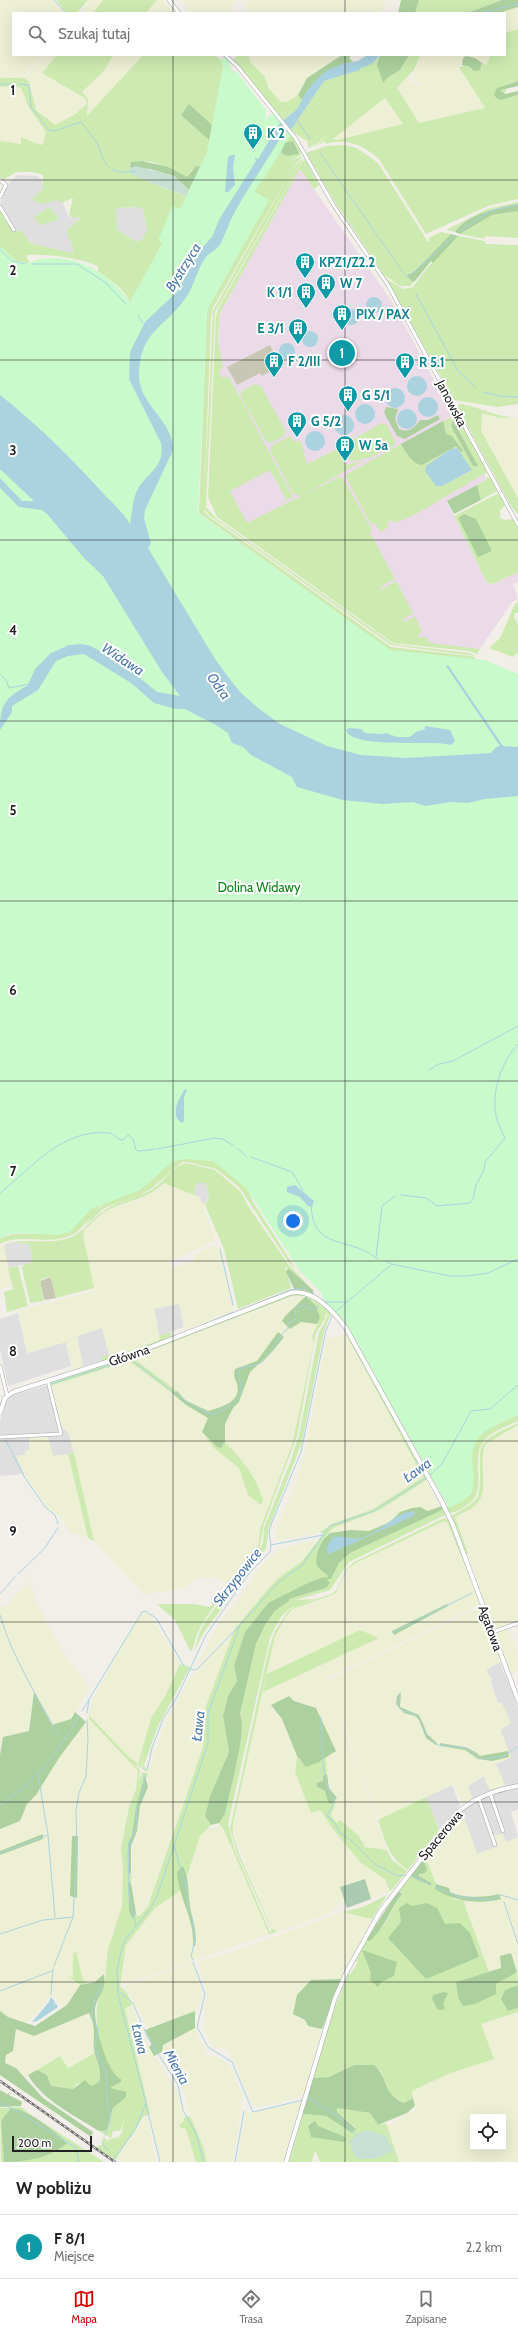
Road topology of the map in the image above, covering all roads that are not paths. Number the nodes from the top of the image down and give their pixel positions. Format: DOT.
graph roads {
  1 [pos="169,0"];
  2 [pos="178,12"];
  3 [pos="226,56"];
  4 [pos="0,180"];
  5 [pos="0,197"];
  6 [pos="0,207"];
  7 [pos="14,230"];
  8 [pos="518,525"];
  9 [pos="333,1314"];
  10 [pos="0,1366"];
  11 [pos="1,1376"];
  12 [pos="48,1381"];
  13 [pos="8,1395"];
  14 [pos="0,1413"];
  15 [pos="0,1437"];
  16 [pos="518,1623"];
  17 [pos="492,1632"];
  18 [pos="518,1700"];
  19 [pos="518,1786"];
  20 [pos="490,1793"];
  21 [pos="479,1798"];
  22 [pos="503,1831"];
  23 [pos="495,1845"];
  24 [pos="286,2162"];
  1 -- 2 [label="street"];
  3 -- 8 [label="street, Janowska"];
  4 -- 5 [label="street"];
  6 -- 7 [label="street"];
  9 -- 12 [label="street, Główna"];
  9 -- 17 [label="street, Agatowa"];
  10 -- 11 [label="street"];
  11 -- 13 [label="street"];
  12 -- 13 [label="street, Główna"];
  12 -- 15 [label="street"];
  13 -- 14 [label="street"];
  16 -- 17 [label="street"];
  17 -- 18 [label="street, Agatowa"];
  19 -- 20 [label="street, Spacerowa"];
  20 -- 21 [label="street, Spacerowa"];
  20 -- 22 [label="street"];
  21 -- 23 [label="street"];
  21 -- 24 [label="street, Spacerowa"];
}
